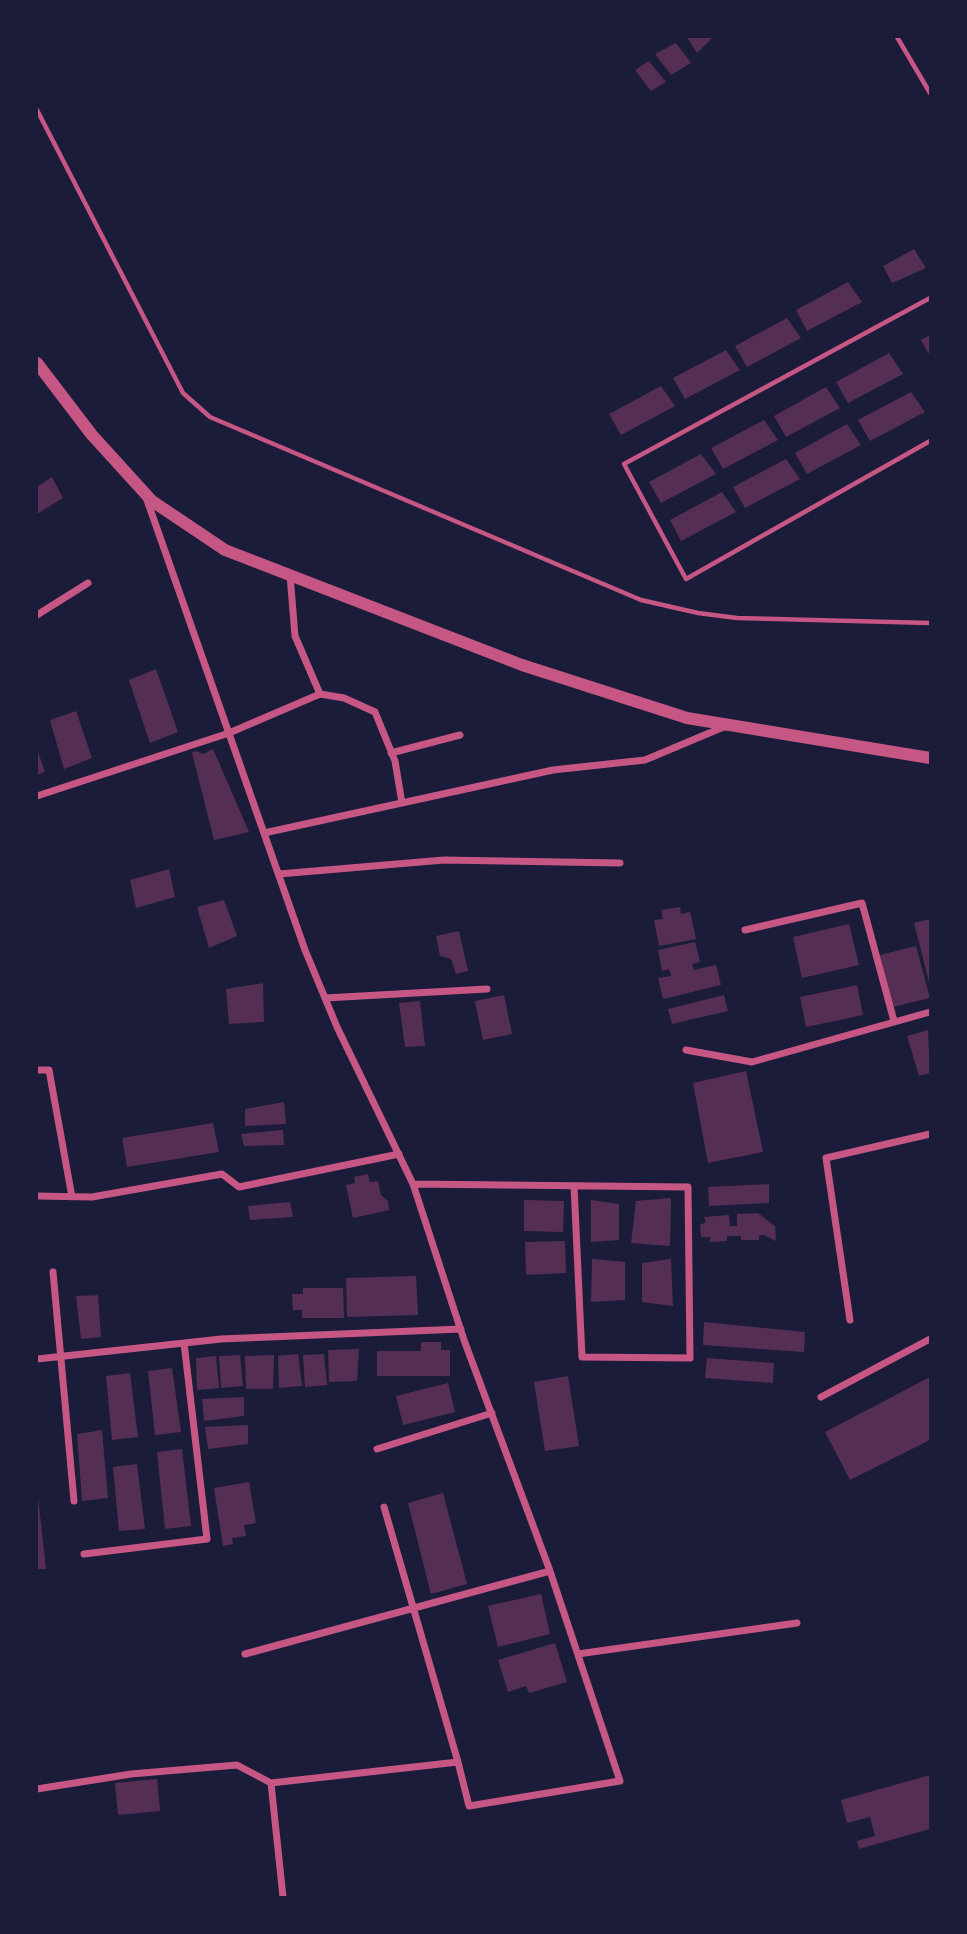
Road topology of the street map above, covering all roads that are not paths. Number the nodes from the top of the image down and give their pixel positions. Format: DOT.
graph roads {
  1 [pos="897,37"];
  2 [pos="930,93"];
  3 [pos="37,110"];
  4 [pos="930,298"];
  5 [pos="37,363"];
  6 [pos="930,441"];
  7 [pos="144,493"];
  8 [pos="290,575"];
  9 [pos="88,583"];
  10 [pos="37,615"];
  11 [pos="930,624"];
  12 [pos="320,695"];
  13 [pos="729,725"];
  14 [pos="229,733"];
  15 [pos="460,735"];
  16 [pos="391,753"];
  17 [pos="930,758"];
  18 [pos="37,796"];
  19 [pos="402,803"];
  20 [pos="264,833"];
  21 [pos="620,863"];
  22 [pos="279,874"];
  23 [pos="745,930"];
  24 [pos="487,989"];
  25 [pos="325,998"];
  26 [pos="930,1012"];
  27 [pos="894,1021"];
  28 [pos="686,1050"];
  29 [pos="37,1070"];
  30 [pos="930,1134"];
  31 [pos="399,1154"];
  32 [pos="413,1184"];
  33 [pos="574,1186"];
  34 [pos="37,1196"];
  35 [pos="72,1197"];
  36 [pos="53,1272"];
  37 [pos="850,1320"];
  38 [pos="461,1329"];
  39 [pos="930,1339"];
  40 [pos="184,1343"];
  41 [pos="63,1356"];
  42 [pos="37,1359"];
  43 [pos="821,1397"];
  44 [pos="492,1413"];
  45 [pos="377,1449"];
  46 [pos="74,1501"];
  47 [pos="384,1507"];
  48 [pos="84,1554"];
  49 [pos="550,1571"];
  50 [pos="414,1607"];
  51 [pos="797,1623"];
  52 [pos="244,1654"];
  53 [pos="578,1654"];
  54 [pos="458,1762"];
  55 [pos="271,1783"];
  56 [pos="37,1789"];
  57 [pos="283,1897"];
  1 -- 2 [label="lane"];
  3 -- 11 [label="lane"];
  4 -- 6 [label="lane"];
  5 -- 7 [label="street"];
  7 -- 8 [label="street"];
  7 -- 14 [label="street"];
  8 -- 12 [label="street"];
  8 -- 13 [label="street"];
  9 -- 10 [label="street"];
  12 -- 14 [label="street"];
  12 -- 16 [label="street"];
  13 -- 17 [label="street"];
  13 -- 19 [label="street"];
  14 -- 18 [label="street"];
  14 -- 20 [label="street"];
  15 -- 16 [label="street"];
  16 -- 19 [label="street"];
  19 -- 20 [label="street"];
  20 -- 22 [label="street"];
  21 -- 22 [label="street"];
  22 -- 25 [label="street"];
  23 -- 27 [label="street"];
  24 -- 25 [label="street"];
  25 -- 31 [label="street"];
  26 -- 27 [label="street"];
  27 -- 28 [label="street"];
  29 -- 35 [label="street"];
  30 -- 37 [label="street"];
  31 -- 32 [label="street"];
  31 -- 35 [label="street"];
  32 -- 33 [label="street"];
  32 -- 38 [label="street"];
  33 -- 33 [label="street"];
  34 -- 35 [label="street"];
  36 -- 41 [label="street"];
  38 -- 40 [label="street"];
  38 -- 44 [label="street"];
  39 -- 43 [label="street"];
  40 -- 41 [label="street"];
  40 -- 48 [label="street"];
  41 -- 42 [label="street"];
  41 -- 46 [label="street"];
  44 -- 45 [label="street"];
  44 -- 49 [label="street"];
  47 -- 50 [label="street"];
  49 -- 50 [label="street"];
  49 -- 53 [label="street"];
  50 -- 52 [label="street"];
  50 -- 54 [label="street"];
  51 -- 53 [label="street"];
  53 -- 54 [label="street"];
  54 -- 55 [label="street"];
  55 -- 56 [label="street"];
  55 -- 57 [label="street"];
}
